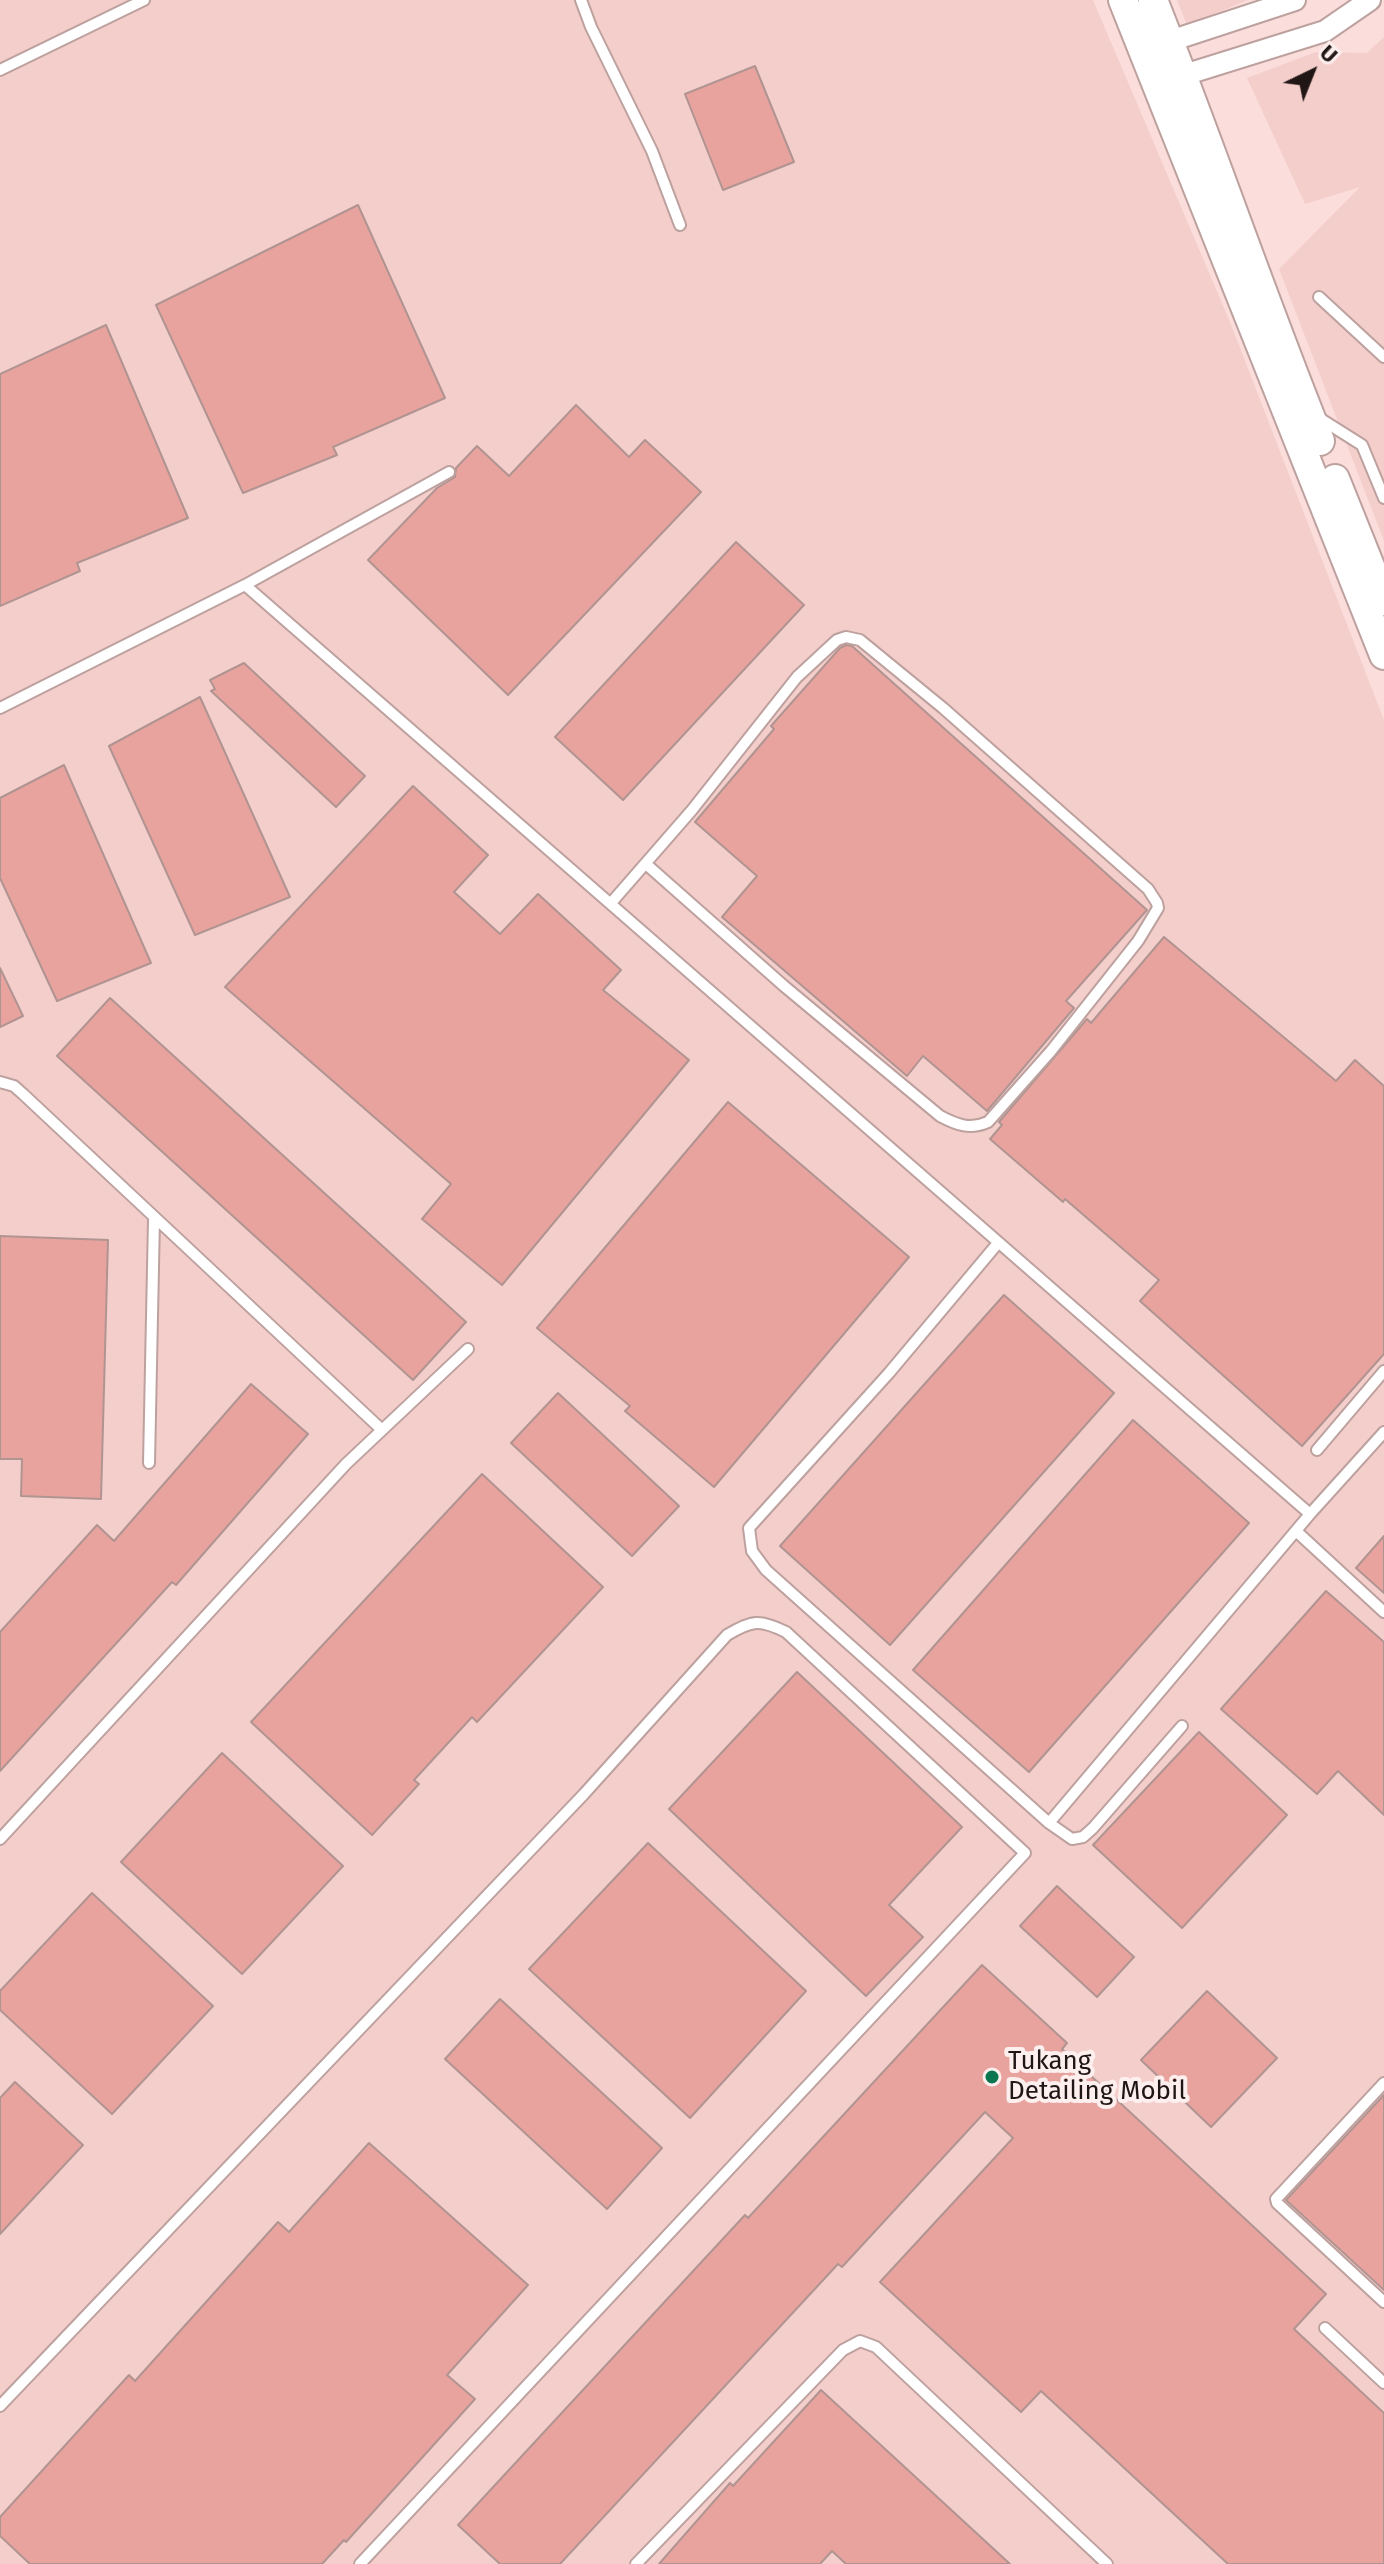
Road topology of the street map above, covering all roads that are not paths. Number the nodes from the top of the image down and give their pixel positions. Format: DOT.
graph roads {
  1 [pos="144,0"];
  2 [pos="581,0"];
  3 [pos="1123,0"];
  4 [pos="1153,0"];
  5 [pos="1295,0"];
  6 [pos="1370,0"];
  7 [pos="1157,46"];
  8 [pos="0,70"];
  9 [pos="1184,75"];
  10 [pos="1158,88"];
  11 [pos="680,225"];
  12 [pos="1319,297"];
  13 [pos="1384,357"];
  14 [pos="1308,411"];
  15 [pos="449,472"];
  16 [pos="1384,498"];
  17 [pos="245,585"];
  18 [pos="1384,601"];
  19 [pos="1384,655"];
  20 [pos="0,708"];
  21 [pos="646,864"];
  22 [pos="611,903"];
  23 [pos="0,1082"];
  24 [pos="154,1219"];
  25 [pos="998,1243"];
  26 [pos="468,1349"];
  27 [pos="1384,1371"];
  28 [pos="381,1429"];
  29 [pos="1384,1432"];
  30 [pos="1317,1450"];
  31 [pos="149,1463"];
  32 [pos="1310,1514"];
  33 [pos="1296,1531"];
  34 [pos="1384,1612"];
  35 [pos="1182,1726"];
  36 [pos="1049,1823"];
  37 [pos="0,1839"];
  38 [pos="1384,2083"];
  39 [pos="1384,2302"];
  40 [pos="1325,2328"];
  41 [pos="1384,2383"];
  42 [pos="0,2406"];
  43 [pos="360,2564"];
  44 [pos="636,2564"];
  45 [pos="1107,2564"];
  1 -- 8 [label="lane"];
  2 -- 11 [label="lane"];
  3 -- 7 [label="main road"];
  4 -- 7 [label="main road"];
  5 -- 7 [label="street"];
  6 -- 9 [label="street"];
  7 -- 9 [label="main road"];
  7 -- 10 [label="main road"];
  9 -- 10 [label="street"];
  9 -- 14 [label="main road"];
  10 -- 19 [label="main road"];
  12 -- 13 [label="lane"];
  14 -- 16 [label="lane"];
  14 -- 18 [label="main road"];
  15 -- 17 [label="lane"];
  17 -- 20 [label="lane"];
  17 -- 22 [label="lane"];
  21 -- 21 [label="lane"];
  21 -- 22 [label="lane"];
  22 -- 25 [label="lane"];
  23 -- 24 [label="lane"];
  24 -- 28 [label="lane"];
  24 -- 31 [label="lane"];
  25 -- 32 [label="lane"];
  25 -- 36 [label="lane"];
  26 -- 28 [label="lane"];
  27 -- 30 [label="lane"];
  28 -- 37 [label="lane"];
  29 -- 32 [label="lane"];
  32 -- 33 [label="lane"];
  33 -- 34 [label="lane"];
  33 -- 36 [label="lane"];
  35 -- 36 [label="lane"];
  38 -- 39 [label="lane"];
  40 -- 41 [label="lane"];
  42 -- 43 [label="lane"];
  44 -- 45 [label="lane"];
}
